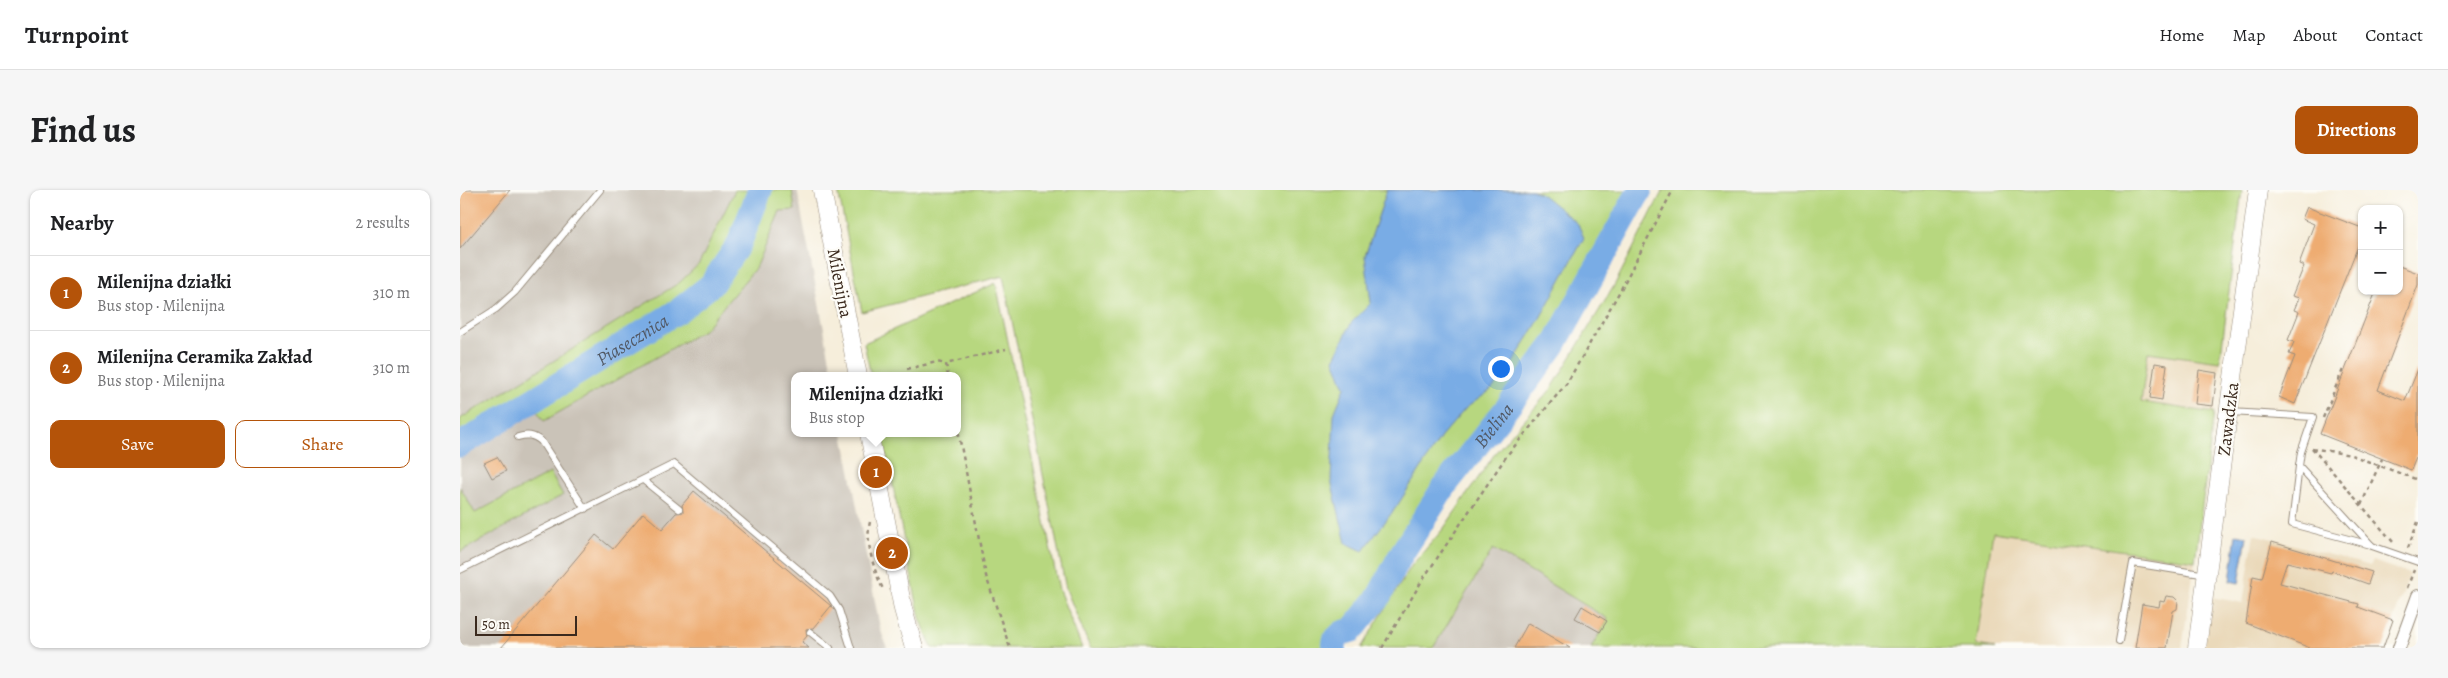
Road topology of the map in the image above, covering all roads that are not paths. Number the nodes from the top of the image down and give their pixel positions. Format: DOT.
graph roads {
  1 [pos="600,190"];
  2 [pos="822,190"];
  3 [pos="2258,190"];
  4 [pos="460,332"];
  5 [pos="857,372"];
  6 [pos="2229,412"];
  7 [pos="518,437"];
  8 [pos="870,437"];
  9 [pos="2299,466"];
  10 [pos="643,480"];
  11 [pos="585,508"];
  12 [pos="679,509"];
  13 [pos="2372,546"];
  14 [pos="2418,562"];
  15 [pos="460,570"];
  16 [pos="2208,575"];
  17 [pos="2418,596"];
  18 [pos="810,632"];
  19 [pos="2119,642"];
  20 [pos="830,648"];
  21 [pos="851,648"];
  22 [pos="914,648"];
  23 [pos="2197,648"];
  24 [pos="2399,648"];
  1 -- 4 [label="lane"];
  2 -- 5 [label="street, Milenijna"];
  3 -- 6 [label="street, Zawadzka"];
  6 -- 9 [label="lane"];
  6 -- 16 [label="street, Zawadzka"];
  7 -- 11 [label="lane"];
  8 -- 22 [label="street"];
  9 -- 13 [label="lane"];
  9 -- 13 [label="lane"];
  10 -- 11 [label="lane"];
  10 -- 12 [label="lane"];
  10 -- 21 [label="lane"];
  11 -- 15 [label="lane"];
  13 -- 14 [label="lane"];
  16 -- 19 [label="lane"];
  16 -- 23 [label="street, Zawadzka"];
  17 -- 24 [label="street"];
  18 -- 20 [label="lane"];
}
